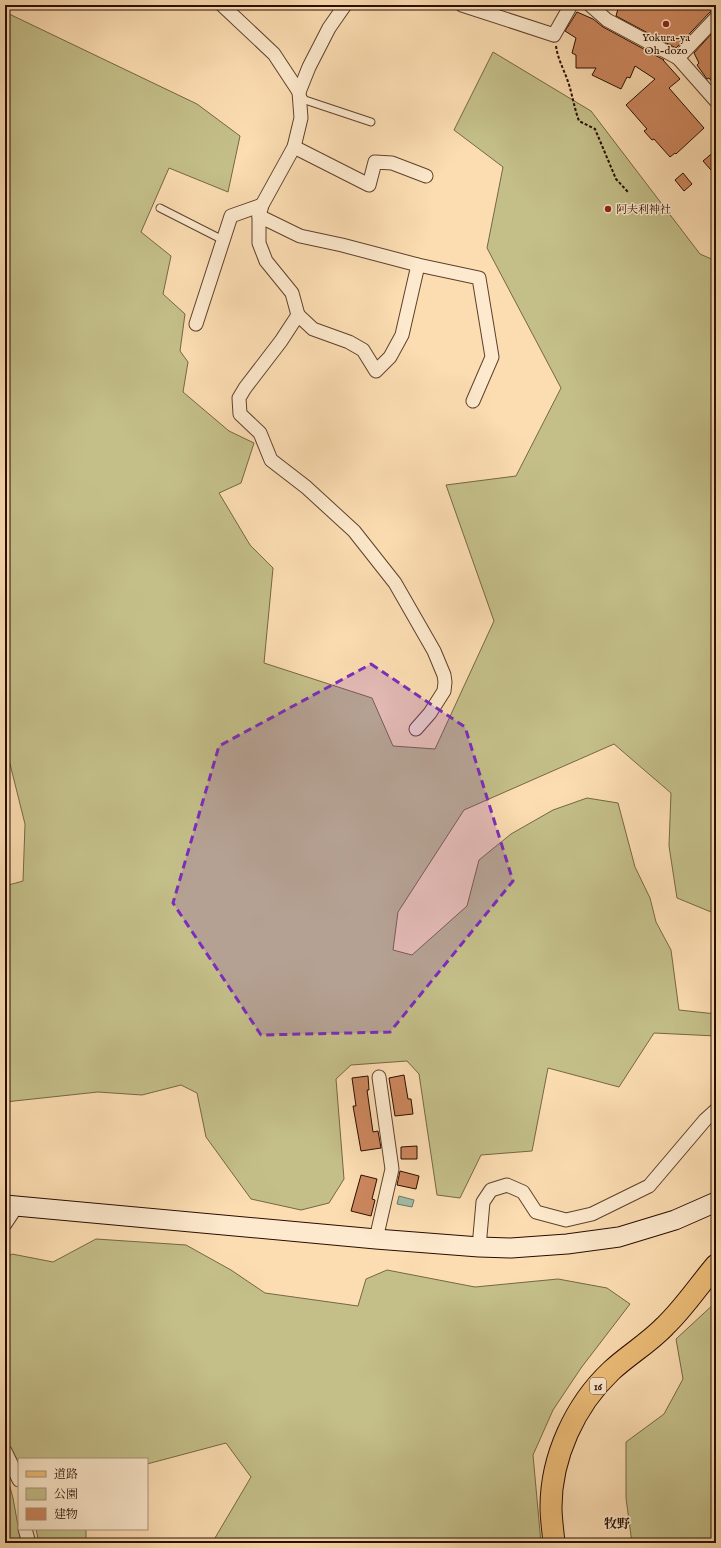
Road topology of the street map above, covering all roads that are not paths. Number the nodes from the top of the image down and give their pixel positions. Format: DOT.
graph roads {
  1 [pos="222,5"];
  2 [pos="345,5"];
  3 [pos="571,5"];
  4 [pos="590,5"];
  5 [pos="462,6"];
  6 [pos="716,18"];
  7 [pos="678,58"];
  8 [pos="299,92"];
  9 [pos="716,101"];
  10 [pos="371,122"];
  11 [pos="294,147"];
  12 [pos="426,176"];
  13 [pos="160,208"];
  14 [pos="260,210"];
  15 [pos="223,240"];
  16 [pos="418,265"];
  17 [pos="298,315"];
  18 [pos="196,324"];
  19 [pos="473,401"];
  20 [pos="416,729"];
  21 [pos="379,1077"];
  22 [pos="716,1110"];
  23 [pos="716,1202"];
  24 [pos="11,1206"];
  25 [pos="5,1224"];
  26 [pos="376,1239"];
  27 [pos="478,1247"];
  28 [pos="716,1265"];
  29 [pos="5,1451"];
  30 [pos="18,1478"];
  31 [pos="24,1530"];
  32 [pos="29,1543"];
  33 [pos="554,1543"];
  1 -- 8 [label="street"];
  2 -- 8 [label="street"];
  3 -- 5 [label="street"];
  4 -- 7 [label="street"];
  6 -- 7 [label="street"];
  7 -- 9 [label="street"];
  8 -- 10 [label="lane"];
  8 -- 11 [label="street"];
  11 -- 12 [label="street"];
  11 -- 14 [label="street"];
  13 -- 15 [label="lane"];
  14 -- 15 [label="street"];
  14 -- 16 [label="street"];
  14 -- 17 [label="street"];
  15 -- 18 [label="street"];
  16 -- 17 [label="street"];
  16 -- 19 [label="street"];
  17 -- 20 [label="street"];
  21 -- 26 [label="street"];
  22 -- 27 [label="street"];
  23 -- 27 [label="street"];
  24 -- 25 [label="street"];
  24 -- 26 [label="street"];
  26 -- 27 [label="street"];
  28 -- 33 [label="main road, 16"];
  29 -- 30 [label="street"];
  31 -- 32 [label="street"];
}
